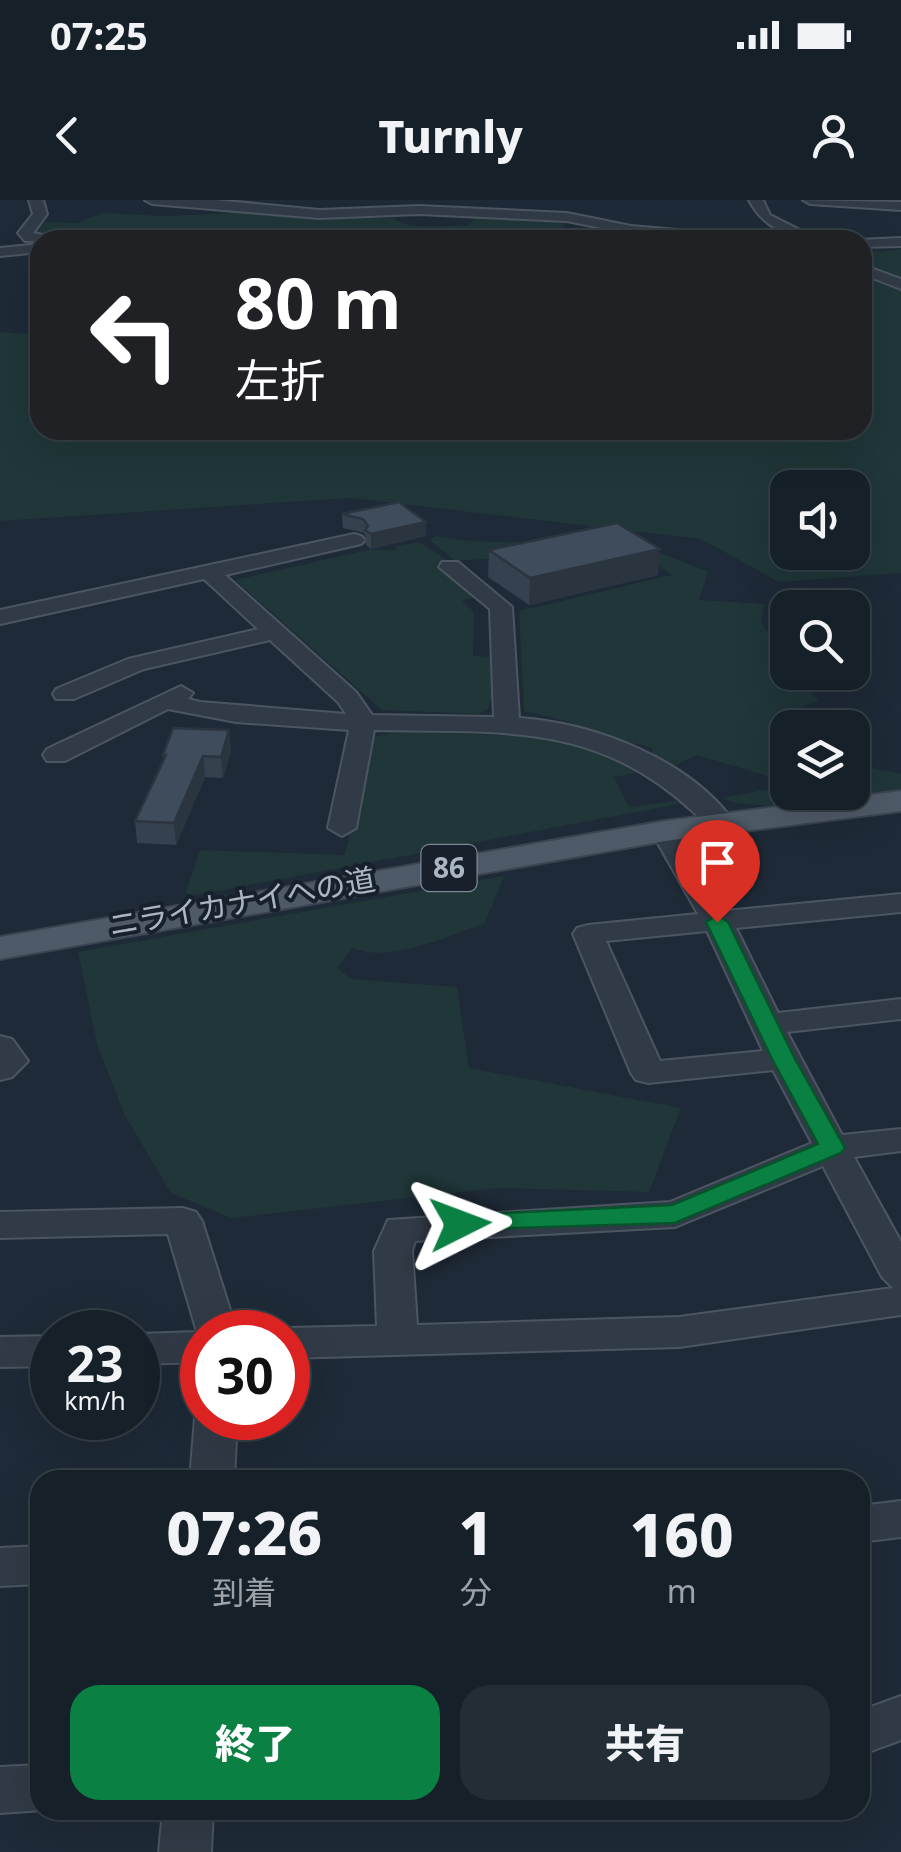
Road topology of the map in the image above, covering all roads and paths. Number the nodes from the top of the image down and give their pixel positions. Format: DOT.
graph roads {
  1 [pos="36,200"];
  2 [pos="152,200"];
  3 [pos="328,200"];
  4 [pos="462,200"];
  5 [pos="756,200"];
  6 [pos="810,200"];
  7 [pos="210,201"];
  8 [pos="424,204"];
  9 [pos="901,206"];
  10 [pos="318,214"];
  11 [pos="631,230"];
  12 [pos="791,230"];
  13 [pos="30,238"];
  14 [pos="901,242"];
  15 [pos="872,243"];
  16 [pos="30,249"];
  17 [pos="0,252"];
  18 [pos="872,272"];
  19 [pos="901,284"];
  20 [pos="354,540"];
  21 [pos="450,567"];
  22 [pos="209,572"];
  23 [pos="0,617"];
  24 [pos="275,632"];
  25 [pos="194,686"];
  26 [pos="65,694"];
  27 [pos="164,701"];
  28 [pos="363,721"];
  29 [pos="507,726"];
  30 [pos="56,755"];
  31 [pos="901,801"];
  32 [pos="720,822"];
  33 [pos="342,828"];
  34 [pos="665,831"];
  35 [pos="901,902"];
  36 [pos="717,922"];
  37 [pos="0,948"];
  38 [pos="901,1010"];
  39 [pos="768,1024"];
  40 [pos="0,1046"];
  41 [pos="784,1059"];
  42 [pos="0,1070"];
  43 [pos="901,1140"];
  44 [pos="832,1148"];
  45 [pos="0,1224"];
  46 [pos="901,1278"];
  47 [pos="901,1301"];
  48 [pos="210,1310"];
  49 [pos="398,1341"];
  50 [pos="310,1343"];
  51 [pos="30,1351"];
  52 [pos="0,1352"];
  53 [pos="215,1440"];
  54 [pos="213,1470"];
  55 [pos="30,1565"];
  56 [pos="0,1566"];
  57 [pos="901,1718"];
  58 [pos="870,1729"];
  59 [pos="30,1788"];
  60 [pos="0,1790"];
  61 [pos="187,1820"];
  62 [pos="185,1852"];
  1 -- 13 [label="street"];
  2 -- 7 [label="street"];
  3 -- 10 [label="street"];
  4 -- 8 [label="street"];
  5 -- 12 [label="street"];
  6 -- 9 [label="street"];
  7 -- 10 [label="street"];
  8 -- 10 [label="street"];
  8 -- 11 [label="street"];
  14 -- 15 [label="street"];
  16 -- 17 [label="street"];
  18 -- 19 [label="street"];
  20 -- 22 [label="street"];
  21 -- 29 [label="street"];
  22 -- 23 [label="street"];
  22 -- 24 [label="street"];
  24 -- 26 [label="street"];
  24 -- 28 [label="street"];
  25 -- 27 [label="street"];
  27 -- 28 [label="street"];
  27 -- 30 [label="street"];
  28 -- 29 [label="street"];
  28 -- 33 [label="street"];
  29 -- 32 [label="street"];
  31 -- 32 [label="main road, ニライカナイへの道 / 86"];
  32 -- 34 [label="main road, ニライカナイへの道 / 86"];
  34 -- 36 [label="street"];
  34 -- 37 [label="main road, ニライカナイへの道 / 86"];
  35 -- 36 [label="street"];
  36 -- 39 [label="street"];
  36 -- 41 [label="street"];
  38 -- 39 [label="street"];
  39 -- 41 [label="street"];
  40 -- 42 [label="street"];
  41 -- 44 [label="street"];
  43 -- 44 [label="street"];
  44 -- 46 [label="street"];
  44 -- 49 [label="street"];
  45 -- 48 [label="street"];
  47 -- 49 [label="street"];
  49 -- 50 [label="street"];
  51 -- 52 [label="street"];
  53 -- 54 [label="street"];
  55 -- 56 [label="street"];
  57 -- 58 [label="street"];
  59 -- 60 [label="street"];
  61 -- 62 [label="street"];
}
